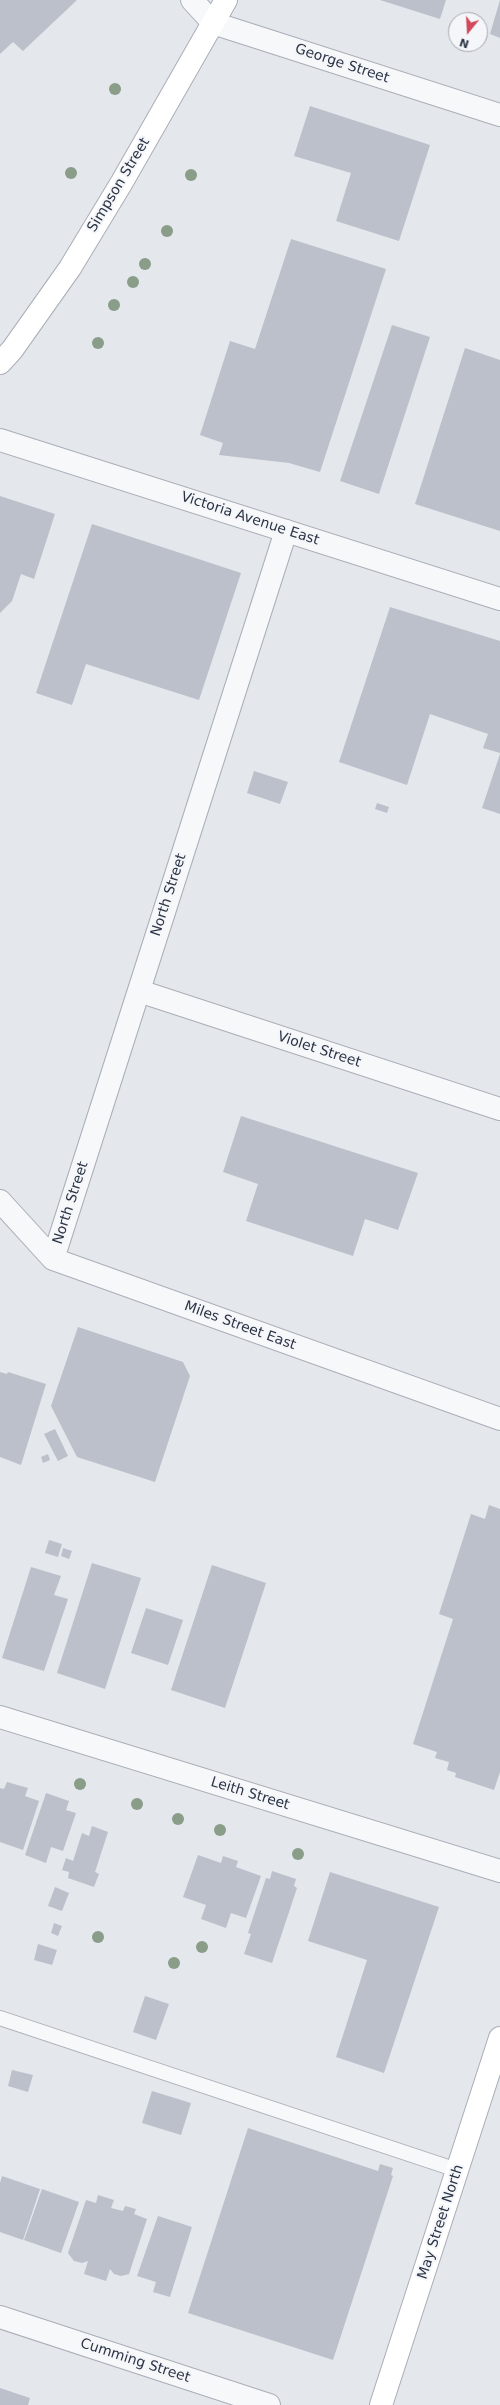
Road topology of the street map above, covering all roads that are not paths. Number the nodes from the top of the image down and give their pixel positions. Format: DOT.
graph roads {
  1 [pos="192,0"];
  2 [pos="226,0"];
  3 [pos="213,23"];
  4 [pos="500,115"];
  5 [pos="0,363"];
  6 [pos="0,440"];
  7 [pos="286,531"];
  8 [pos="500,599"];
  9 [pos="139,990"];
  10 [pos="500,1109"];
  11 [pos="0,1201"];
  12 [pos="54,1259"];
  13 [pos="500,1420"];
  14 [pos="0,1717"];
  15 [pos="500,1871"];
  16 [pos="0,2018"];
  17 [pos="500,2038"];
  18 [pos="457,2170"];
  19 [pos="0,2317"];
  20 [pos="269,2405"];
  21 [pos="381,2405"];
  1 -- 3 [label="street, George Street"];
  2 -- 3 [label="main road, Simpson Street"];
  3 -- 4 [label="street, George Street"];
  3 -- 5 [label="main road, Simpson Street"];
  6 -- 7 [label="street, Victoria Avenue East"];
  7 -- 8 [label="street, Victoria Avenue East"];
  7 -- 9 [label="street, North Street"];
  9 -- 10 [label="street, Violet Street"];
  9 -- 12 [label="street, North Street"];
  11 -- 12 [label="street, Miles Street East"];
  12 -- 13 [label="street, Miles Street East"];
  14 -- 15 [label="street, Leith Street"];
  16 -- 18 [label="lane"];
  17 -- 18 [label="main road, May Street North"];
  18 -- 21 [label="main road, May Street North"];
  19 -- 20 [label="street, Cumming Street"];
}
